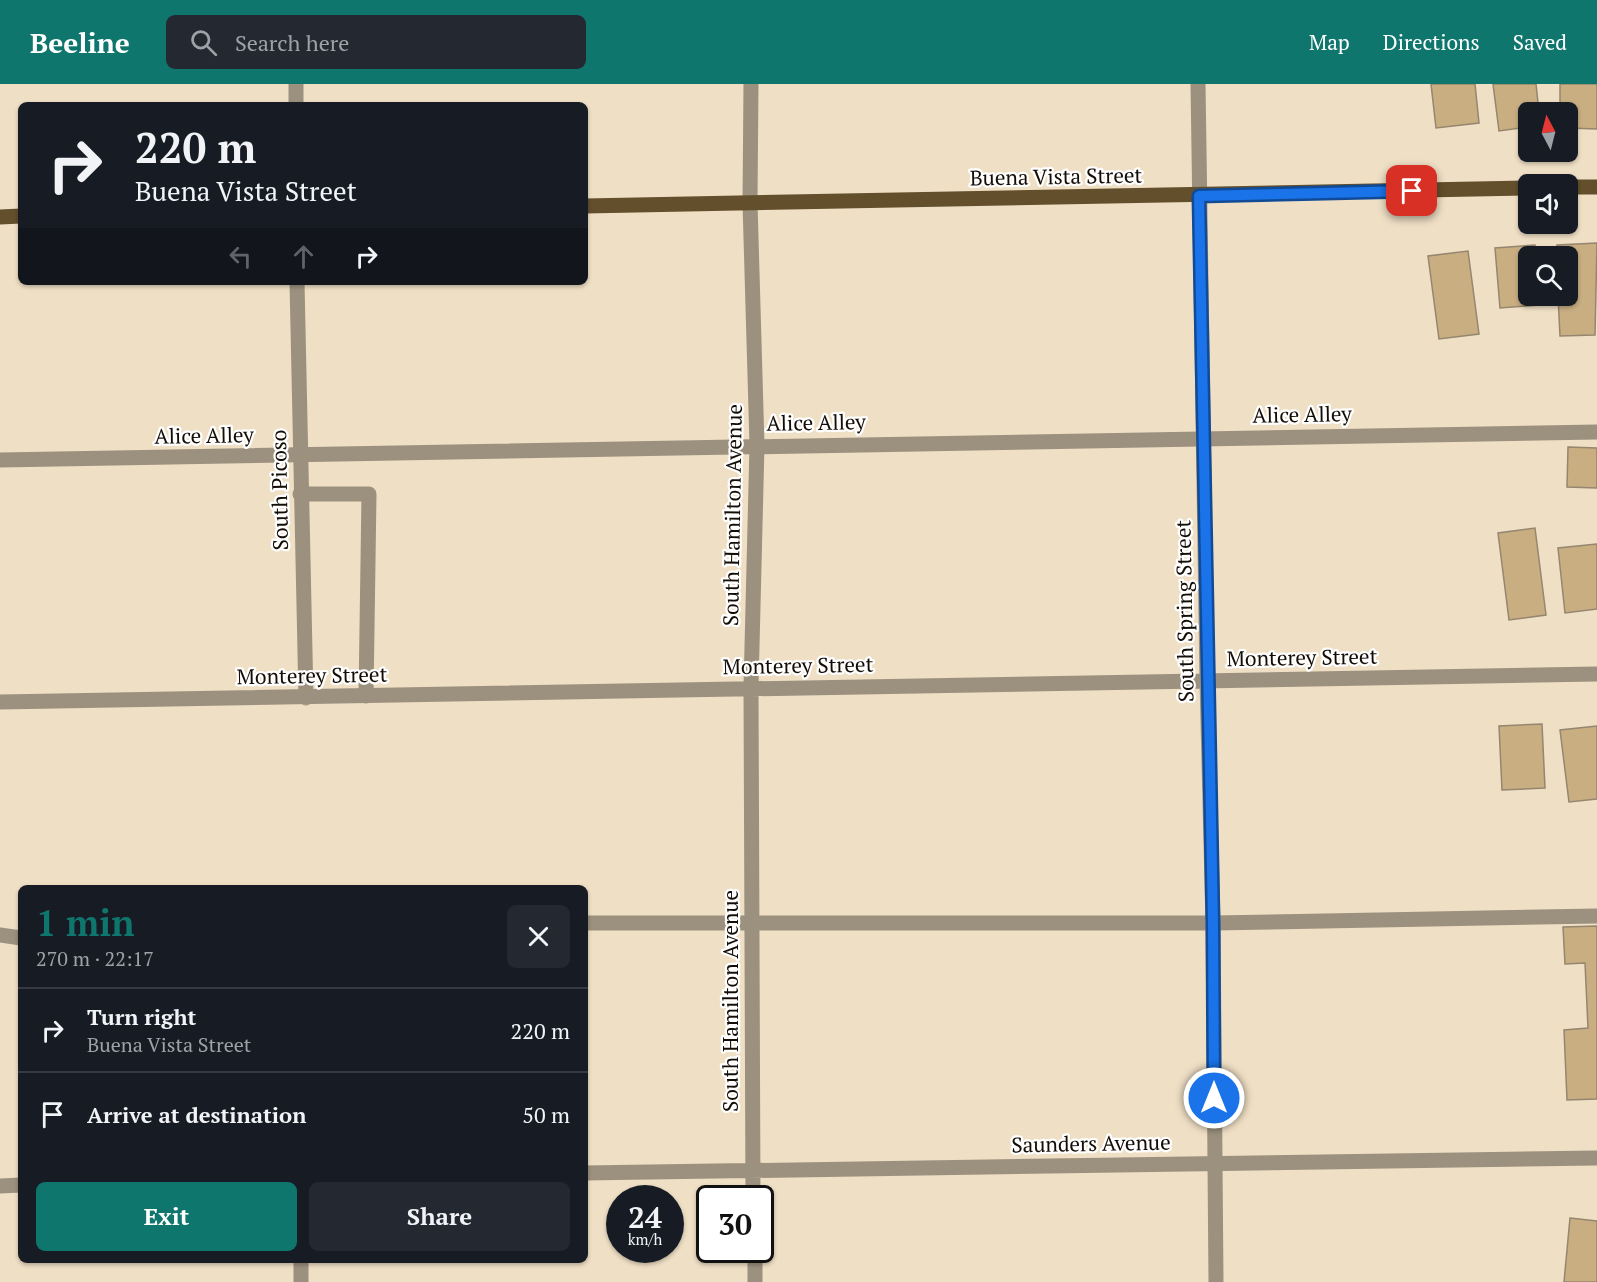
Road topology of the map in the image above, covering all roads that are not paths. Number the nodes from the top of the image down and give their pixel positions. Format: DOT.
graph roads {
  1 [pos="296,84"];
  2 [pos="751,84"];
  3 [pos="1198,84"];
  4 [pos="296,102"];
  5 [pos="1578,187"];
  6 [pos="1597,187"];
  7 [pos="1518,188"];
  8 [pos="1199,196"];
  9 [pos="750,203"];
  10 [pos="588,206"];
  11 [pos="18,216"];
  12 [pos="0,217"];
  13 [pos="297,285"];
  14 [pos="1597,432"];
  15 [pos="1203,437"];
  16 [pos="757,445"];
  17 [pos="300,455"];
  18 [pos="0,460"];
  19 [pos="300,494"];
  20 [pos="1597,674"];
  21 [pos="1206,681"];
  22 [pos="751,687"];
  23 [pos="366,696"];
  24 [pos="306,698"];
  25 [pos="0,702"];
  26 [pos="1597,916"];
  27 [pos="588,923"];
  28 [pos="1213,923"];
  29 [pos="752,924"];
  30 [pos="0,935"];
  31 [pos="18,938"];
  32 [pos="1597,1158"];
  33 [pos="1214,1164"];
  34 [pos="753,1169"];
  35 [pos="588,1173"];
  36 [pos="18,1185"];
  37 [pos="753,1185"];
  38 [pos="0,1186"];
  39 [pos="301,1263"];
  40 [pos="755,1263"];
  41 [pos="301,1282"];
  42 [pos="755,1282"];
  43 [pos="1216,1282"];
  1 -- 4 [label="street"];
  2 -- 9 [label="street, South Hamilton Avenue"];
  3 -- 8 [label="street, South Spring Street"];
  5 -- 6 [label="main road"];
  7 -- 8 [label="main road, Buena Vista Street"];
  8 -- 9 [label="main road, Buena Vista Street"];
  8 -- 15 [label="street, South Spring Street"];
  9 -- 10 [label="main road, Buena Vista Street"];
  9 -- 16 [label="street, South Hamilton Avenue"];
  11 -- 12 [label="main road"];
  13 -- 17 [label="street, South Picoso"];
  14 -- 15 [label="street, Alice Alley"];
  15 -- 16 [label="street, Alice Alley"];
  15 -- 21 [label="street, South Spring Street"];
  16 -- 17 [label="street, Alice Alley"];
  16 -- 22 [label="street, South Hamilton Avenue"];
  17 -- 18 [label="street, Alice Alley"];
  17 -- 19 [label="street, South Picoso"];
  19 -- 23 [label="street"];
  19 -- 24 [label="street, South Picoso"];
  20 -- 21 [label="street, Monterey Street"];
  21 -- 22 [label="street, Monterey Street"];
  21 -- 28 [label="street, South Spring Street"];
  22 -- 23 [label="street, Monterey Street"];
  22 -- 29 [label="street, South Hamilton Avenue"];
  23 -- 24 [label="street, Monterey Street"];
  24 -- 25 [label="street, Monterey Street"];
  26 -- 28 [label="street"];
  27 -- 29 [label="street"];
  28 -- 29 [label="street"];
  28 -- 33 [label="street, South Spring Street"];
  29 -- 34 [label="street, South Hamilton Avenue"];
  30 -- 31 [label="street"];
  32 -- 33 [label="street, Saunders Avenue"];
  33 -- 34 [label="street, Saunders Avenue"];
  33 -- 43 [label="street, South Spring Street"];
  34 -- 35 [label="street, Saunders Avenue"];
  34 -- 37 [label="street, South Hamilton Avenue"];
  36 -- 38 [label="street"];
  39 -- 41 [label="street"];
  40 -- 42 [label="street"];
}
